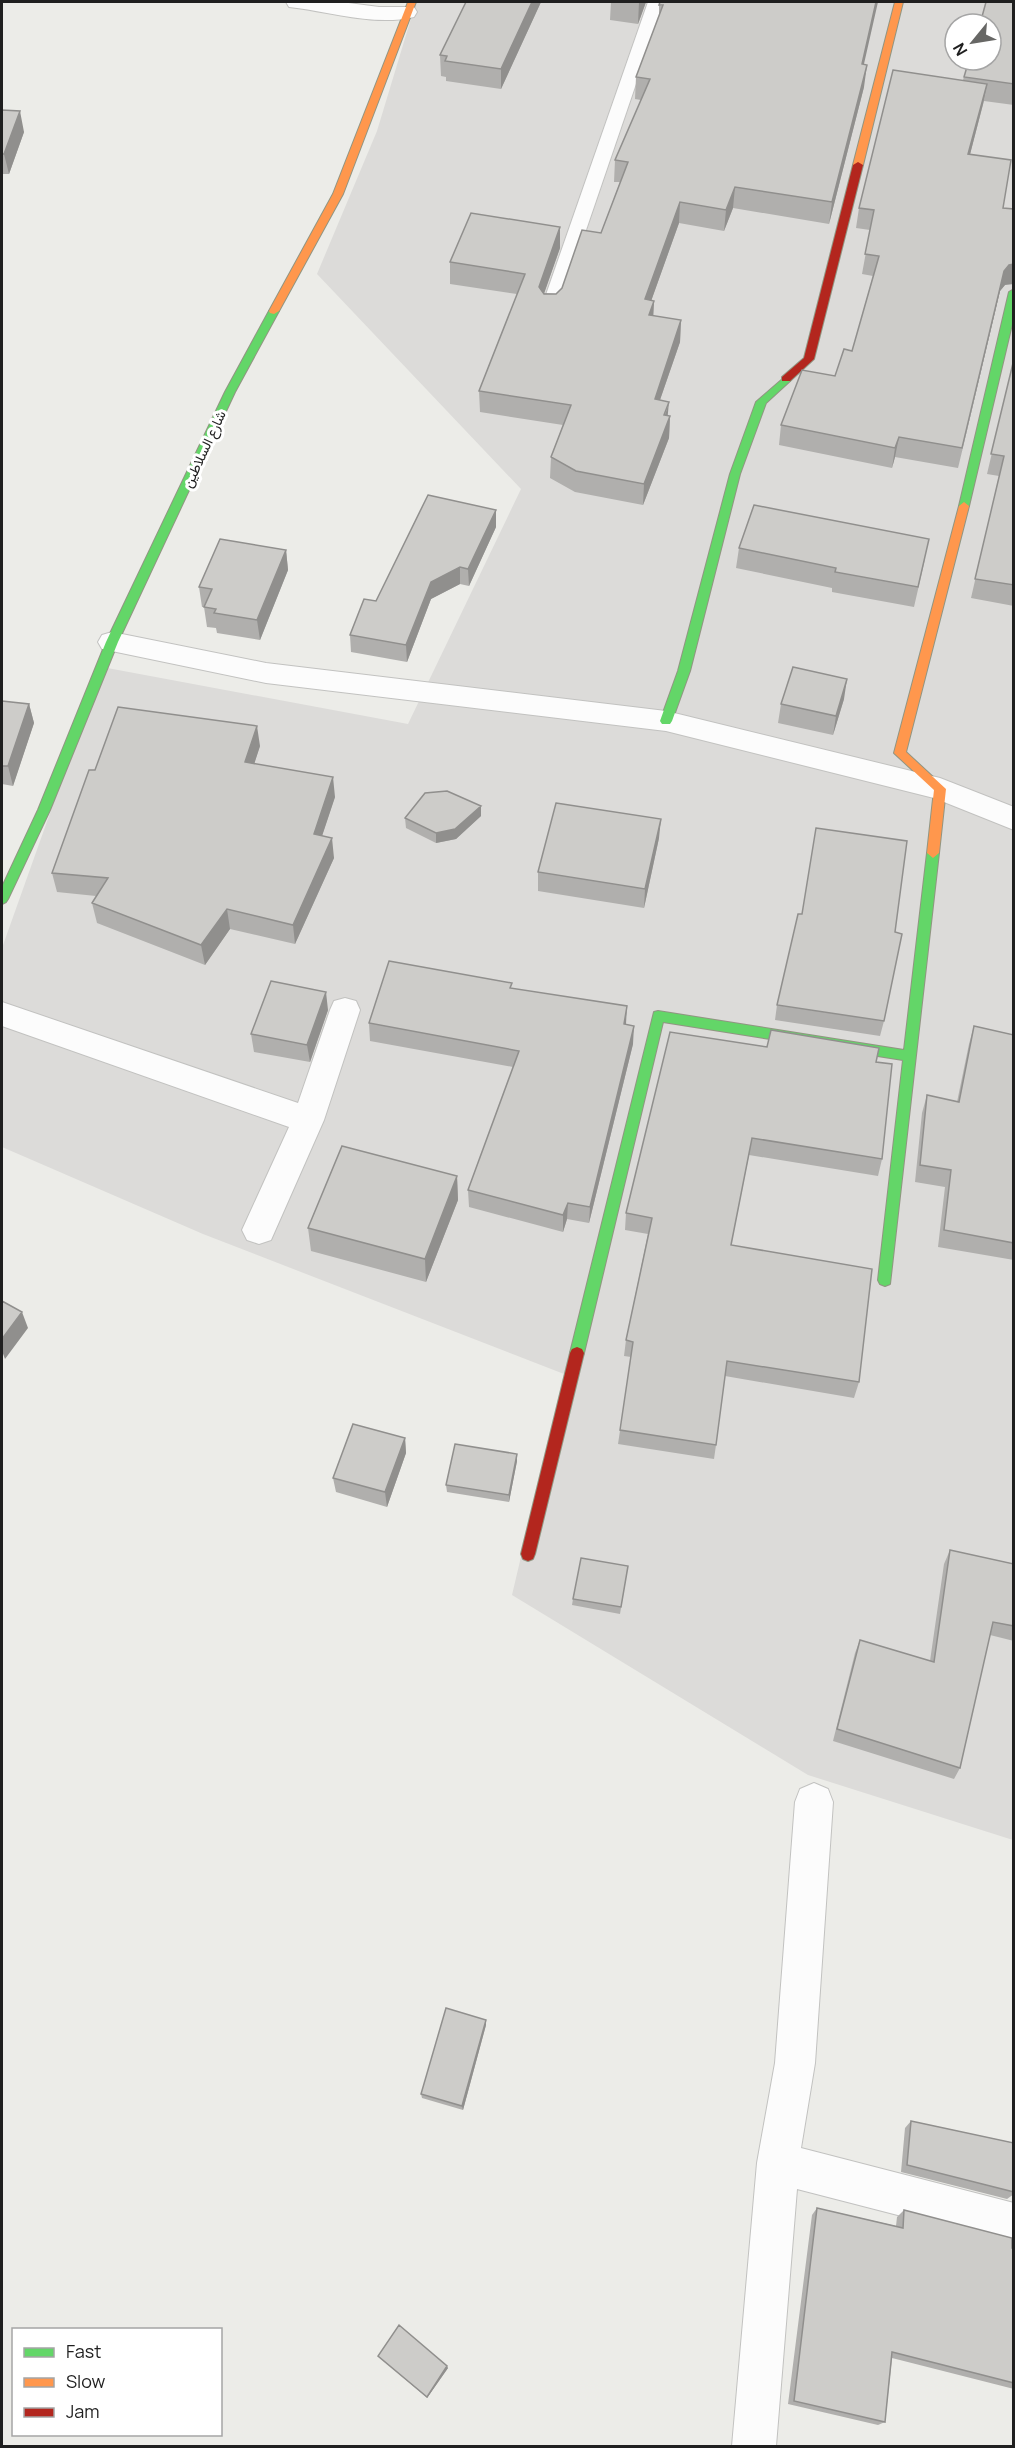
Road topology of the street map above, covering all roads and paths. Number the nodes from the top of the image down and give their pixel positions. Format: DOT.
graph roads {
  1 [pos="297,2"];
  2 [pos="656,2"];
  3 [pos="899,2"];
  4 [pos="409,7"];
  5 [pos="1014,292"];
  6 [pos="550,309"];
  7 [pos="112,642"];
  8 [pos="666,721"];
  9 [pos="940,789"];
  10 [pos="1014,819"];
  11 [pos="2,899"];
  12 [pos="345,1010"];
  13 [pos="2,1014"];
  14 [pos="911,1056"];
  15 [pos="308,1120"];
  16 [pos="259,1230"];
  17 [pos="885,1280"];
  18 [pos="528,1554"];
  19 [pos="814,1802"];
  20 [pos="778,2163"];
  21 [pos="1014,2224"];
  22 [pos="754,2446"];
  1 -- 4 [label="street"];
  2 -- 6 [label="lane"];
  3 -- 8 [label="street"];
  4 -- 7 [label="street, شارع السلاطين"];
  5 -- 9 [label="street"];
  7 -- 8 [label="street"];
  7 -- 11 [label="street, شارع السلاطين"];
  8 -- 9 [label="street"];
  9 -- 10 [label="street"];
  9 -- 14 [label="street"];
  12 -- 15 [label="street"];
  13 -- 15 [label="street"];
  14 -- 17 [label="street"];
  14 -- 18 [label="street"];
  15 -- 16 [label="street"];
  19 -- 20 [label="street"];
  20 -- 21 [label="street"];
  20 -- 22 [label="street"];
}
